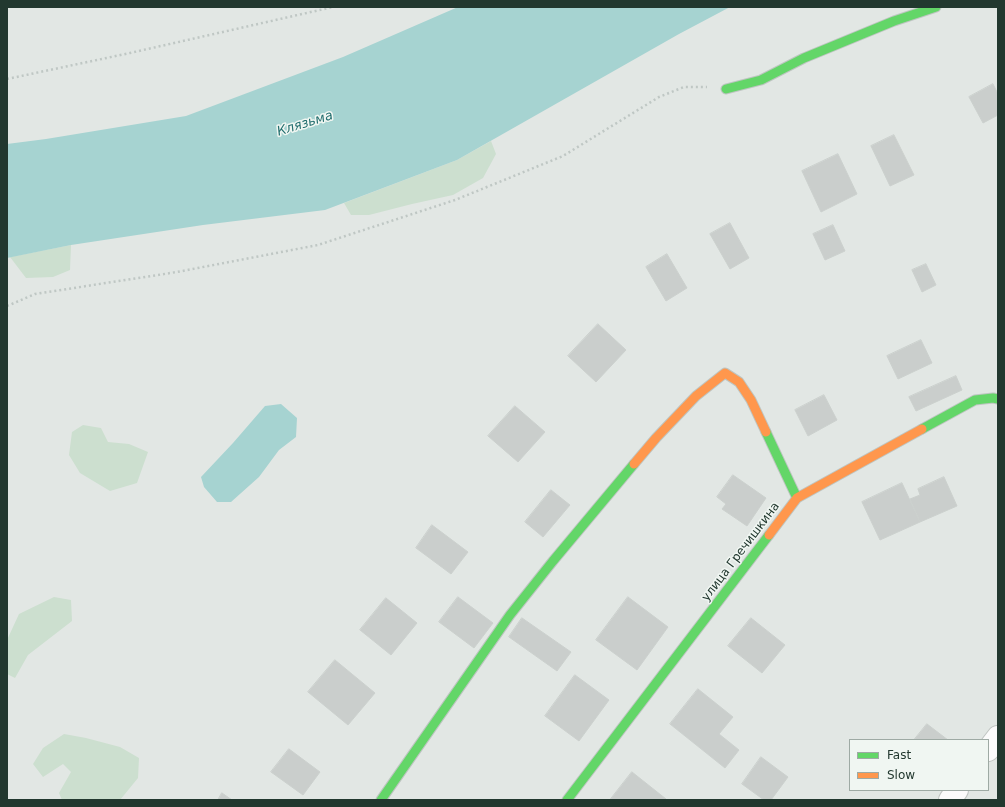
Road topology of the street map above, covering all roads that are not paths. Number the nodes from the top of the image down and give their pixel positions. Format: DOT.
graph roads {
  1 [pos="936,7"];
  2 [pos="726,89"];
  3 [pos="998,399"];
  4 [pos="797,498"];
  5 [pos="998,737"];
  6 [pos="989,749"];
  7 [pos="956,791"];
  8 [pos="381,800"];
  9 [pos="567,800"];
  10 [pos="950,800"];
  1 -- 2 [label="street"];
  3 -- 4 [label="street, улица Гречишкина"];
  4 -- 8 [label="street"];
  4 -- 9 [label="street, улица Гречишкина"];
  5 -- 6 [label="street"];
  7 -- 10 [label="street"];
}
